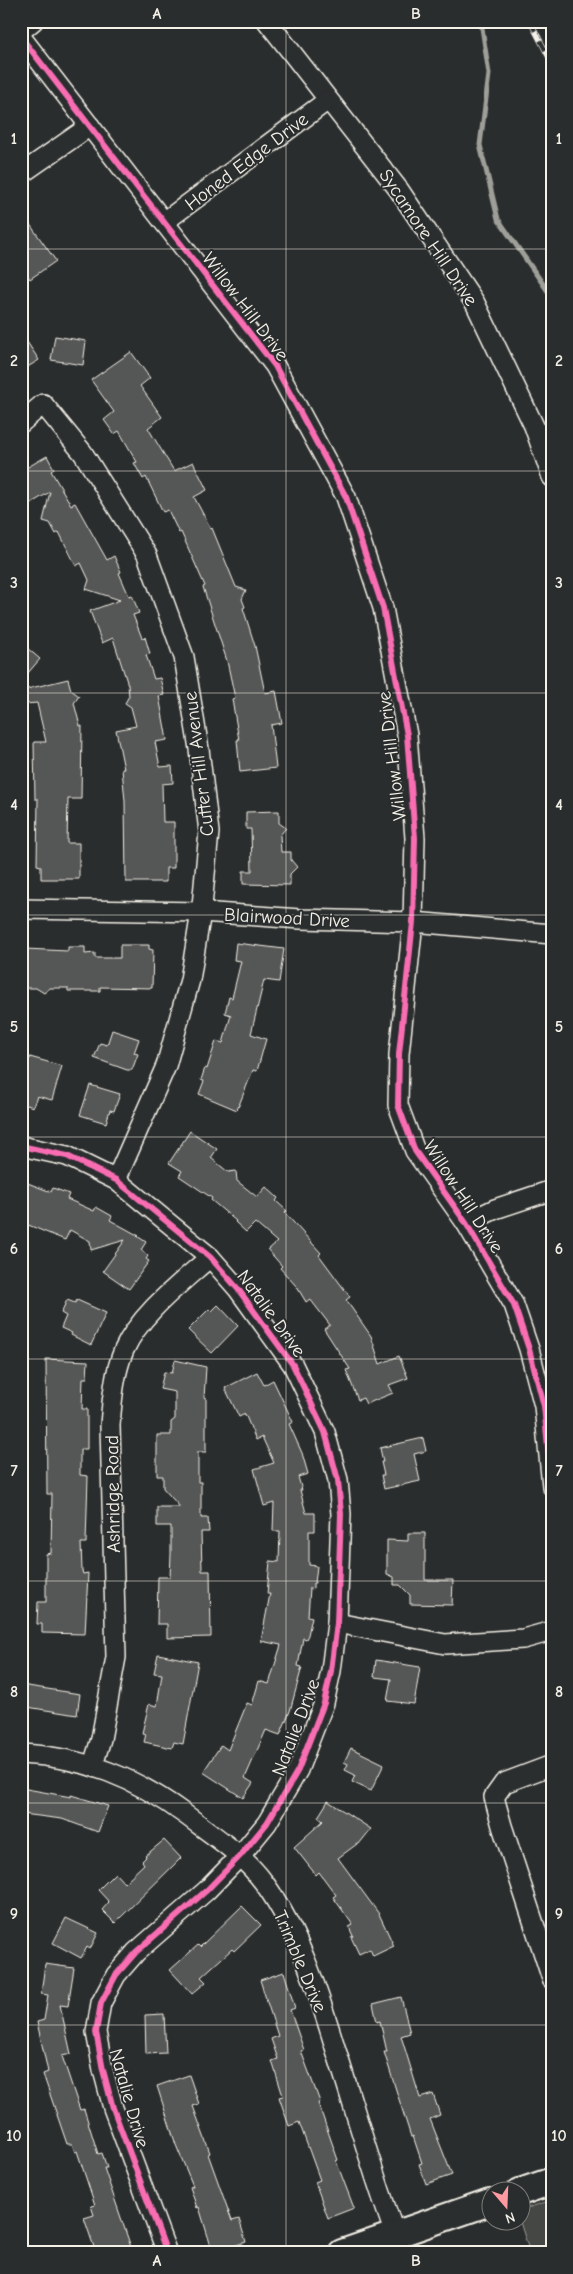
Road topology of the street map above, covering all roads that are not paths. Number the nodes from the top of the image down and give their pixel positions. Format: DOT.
graph roads {
  1 [pos="33,21"];
  2 [pos="267,21"];
  3 [pos="21,30"];
  4 [pos="21,37"];
  5 [pos="328,100"];
  6 [pos="90,126"];
  7 [pos="21,174"];
  8 [pos="164,222"];
  9 [pos="21,423"];
  10 [pos="552,477"];
  11 [pos="21,909"];
  12 [pos="202,912"];
  13 [pos="414,922"];
  14 [pos="552,934"];
  15 [pos="21,1146"];
  16 [pos="116,1180"];
  17 [pos="552,1190"];
  18 [pos="466,1223"];
  19 [pos="210,1257"];
  20 [pos="548,1406"];
  21 [pos="552,1486"];
  22 [pos="337,1623"];
  23 [pos="552,1631"];
  24 [pos="21,1754"];
  25 [pos="93,1765"];
  26 [pos="552,1765"];
  27 [pos="240,1856"];
  28 [pos="546,1940"];
  29 [pos="552,1979"];
  30 [pos="552,2181"];
  31 [pos="530,2189"];
  32 [pos="480,2206"];
  33 [pos="398,2243"];
  34 [pos="167,2253"];
  35 [pos="342,2253"];
  1 -- 3 [label="street"];
  2 -- 5 [label="street, Sycamore Hill Drive"];
  4 -- 6 [label="street, Willow Hill Drive"];
  5 -- 8 [label="street, Honed Edge Drive"];
  5 -- 10 [label="street, Sycamore Hill Drive"];
  6 -- 7 [label="street"];
  6 -- 8 [label="street, Willow Hill Drive"];
  8 -- 13 [label="street, Willow Hill Drive"];
  9 -- 12 [label="street, Cutter Hill Avenue"];
  11 -- 12 [label="street, Blairwood Drive"];
  12 -- 13 [label="street, Blairwood Drive"];
  12 -- 16 [label="street, Cutter Hill Avenue"];
  13 -- 14 [label="street, Blairwood Drive"];
  13 -- 18 [label="street, Willow Hill Drive"];
  15 -- 16 [label="street, Natalie Drive"];
  16 -- 19 [label="street, Natalie Drive"];
  17 -- 18 [label="street"];
  18 -- 20 [label="street, Willow Hill Drive"];
  19 -- 22 [label="street, Natalie Drive"];
  19 -- 25 [label="street, Ashridge Road"];
  20 -- 21 [label="street, Willow Hill Drive"];
  22 -- 23 [label="street"];
  22 -- 27 [label="street, Natalie Drive"];
  24 -- 25 [label="street, Trimble Drive"];
  25 -- 27 [label="street, Trimble Drive"];
  26 -- 28 [label="street"];
  27 -- 33 [label="street, Trimble Drive"];
  27 -- 34 [label="street, Natalie Drive"];
  28 -- 29 [label="street"];
  30 -- 31 [label="main road"];
  32 -- 33 [label="main road"];
  33 -- 35 [label="main road"];
}
